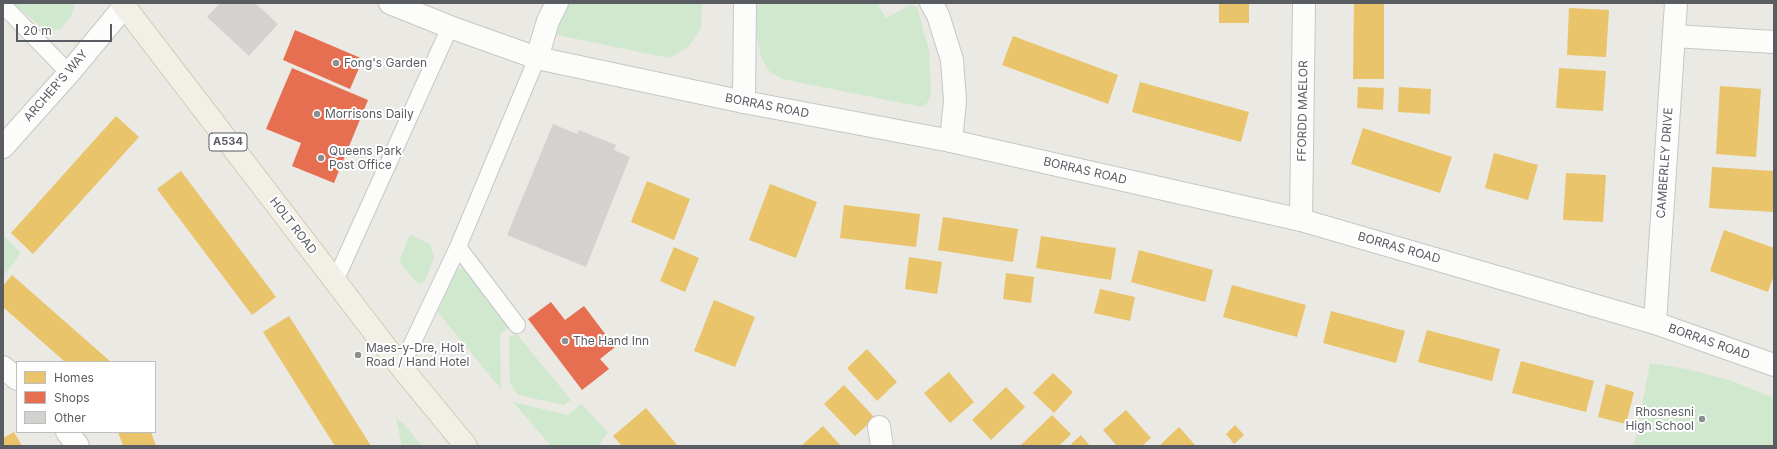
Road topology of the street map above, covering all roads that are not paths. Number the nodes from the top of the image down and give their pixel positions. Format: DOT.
graph roads {
  1 [pos="390,3"];
  2 [pos="557,3"];
  3 [pos="745,3"];
  4 [pos="931,3"];
  5 [pos="1304,3"];
  6 [pos="1676,3"];
  7 [pos="3,5"];
  8 [pos="123,5"];
  9 [pos="450,27"];
  10 [pos="1674,36"];
  11 [pos="1774,42"];
  12 [pos="537,58"];
  13 [pos="69,73"];
  14 [pos="744,102"];
  15 [pos="951,141"];
  16 [pos="3,147"];
  17 [pos="1302,220"];
  18 [pos="458,248"];
  19 [pos="335,281"];
  20 [pos="1655,323"];
  21 [pos="517,325"];
  22 [pos="1774,365"];
  23 [pos="3,367"];
  24 [pos="401,367"];
  25 [pos="16,378"];
  26 [pos="68,433"];
  27 [pos="78,446"];
  28 [pos="466,446"];
  1 -- 9 [label="street, BORRAS ROAD"];
  2 -- 12 [label="street"];
  3 -- 14 [label="street"];
  4 -- 15 [label="street"];
  5 -- 17 [label="street, FFORDD MAELOR"];
  6 -- 10 [label="street, CAMBERLEY DRIVE"];
  7 -- 13 [label="lane"];
  8 -- 13 [label="street, ARCHER'S WAY"];
  8 -- 19 [label="main road, HOLT ROAD / A534"];
  9 -- 12 [label="street, BORRAS ROAD"];
  9 -- 19 [label="lane"];
  10 -- 11 [label="street"];
  10 -- 20 [label="street, CAMBERLEY DRIVE"];
  12 -- 14 [label="street, BORRAS ROAD"];
  12 -- 18 [label="lane"];
  13 -- 16 [label="street, ARCHER'S WAY"];
  14 -- 15 [label="street, BORRAS ROAD"];
  15 -- 17 [label="street, BORRAS ROAD"];
  17 -- 20 [label="street, BORRAS ROAD"];
  18 -- 21 [label="lane"];
  18 -- 24 [label="lane"];
  19 -- 24 [label="main road, HOLT ROAD / A534"];
  20 -- 22 [label="street, BORRAS ROAD"];
  23 -- 25 [label="street"];
  24 -- 28 [label="main road, HOLT ROAD / A534"];
  26 -- 27 [label="street"];
}
